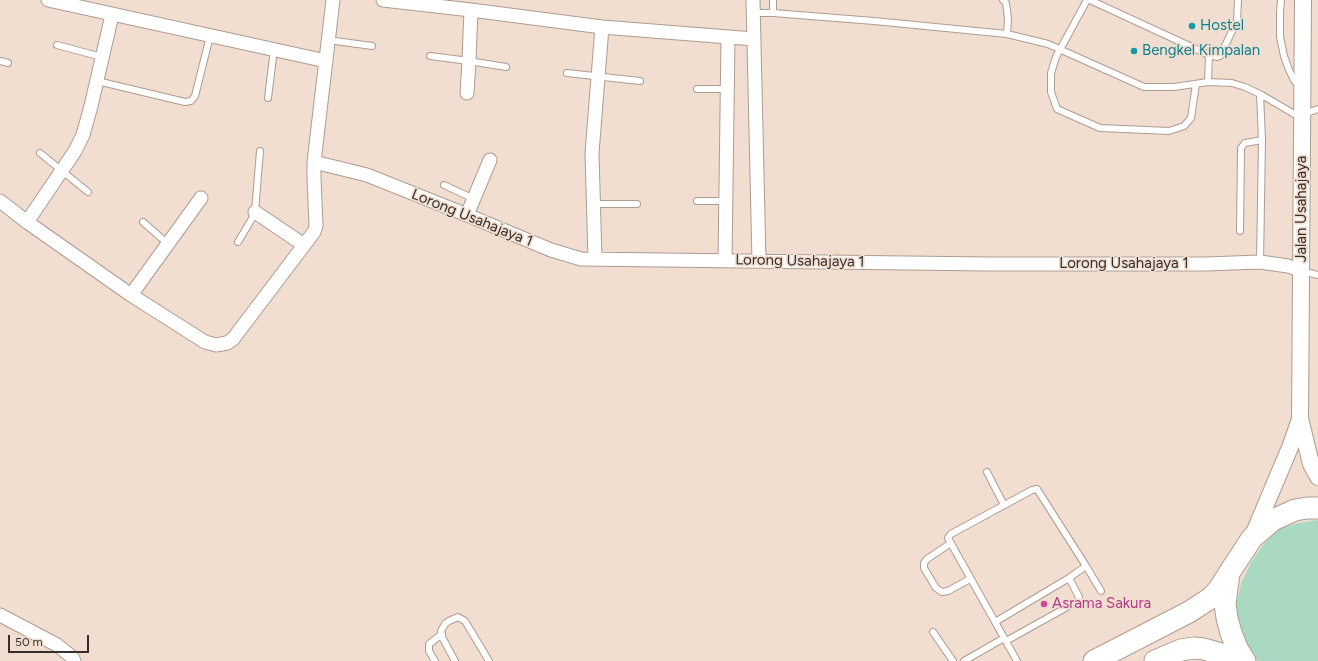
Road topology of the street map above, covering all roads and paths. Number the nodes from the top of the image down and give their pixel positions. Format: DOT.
graph roads {
  1 [pos="48,0"];
  2 [pos="333,0"];
  3 [pos="383,0"];
  4 [pos="773,0"];
  5 [pos="1003,0"];
  6 [pos="1087,0"];
  7 [pos="1090,0"];
  8 [pos="1238,0"];
  9 [pos="1281,0"];
  10 [pos="1303,0"];
  11 [pos="753,6"];
  12 [pos="471,10"];
  13 [pos="773,13"];
  14 [pos="112,15"];
  15 [pos="602,27"];
  16 [pos="1006,34"];
  17 [pos="210,36"];
  18 [pos="728,36"];
  19 [pos="754,39"];
  20 [pos="328,40"];
  21 [pos="57,45"];
  22 [pos="372,46"];
  23 [pos="274,49"];
  24 [pos="1061,50"];
  25 [pos="1209,55"];
  26 [pos="430,56"];
  27 [pos="102,57"];
  28 [pos="0,61"];
  29 [pos="326,61"];
  30 [pos="470,61"];
  31 [pos="8,63"];
  32 [pos="506,67"];
  33 [pos="567,73"];
  34 [pos="599,76"];
  35 [pos="97,81"];
  36 [pos="640,81"];
  37 [pos="1208,82"];
  38 [pos="1196,84"];
  39 [pos="1302,88"];
  40 [pos="697,89"];
  41 [pos="727,90"];
  42 [pos="467,93"];
  43 [pos="1260,94"];
  44 [pos="268,98"];
  45 [pos="1318,109"];
  46 [pos="1301,115"];
  47 [pos="1262,140"];
  48 [pos="260,151"];
  49 [pos="40,153"];
  50 [pos="490,160"];
  51 [pos="314,162"];
  52 [pos="62,170"];
  53 [pos="444,185"];
  54 [pos="88,192"];
  55 [pos="201,198"];
  56 [pos="474,199"];
  57 [pos="0,201"];
  58 [pos="726,201"];
  59 [pos="697,202"];
  60 [pos="593,204"];
  61 [pos="638,204"];
  62 [pos="255,212"];
  63 [pos="467,215"];
  64 [pos="27,222"];
  65 [pos="143,222"];
  66 [pos="1240,231"];
  67 [pos="238,242"];
  68 [pos="168,244"];
  69 [pos="304,245"];
  70 [pos="595,259"];
  71 [pos="725,261"];
  72 [pos="759,261"];
  73 [pos="1260,262"];
  74 [pos="1302,271"];
  75 [pos="1318,275"];
  76 [pos="131,295"];
  77 [pos="1300,418"];
  78 [pos="987,472"];
  79 [pos="1318,477"];
  80 [pos="1004,505"];
  81 [pos="1318,508"];
  82 [pos="1252,538"];
  83 [pos="951,543"];
  84 [pos="1086,566"];
  85 [pos="1229,573"];
  86 [pos="1069,578"];
  87 [pos="970,579"];
  88 [pos="1101,591"];
  89 [pos="0,615"];
  90 [pos="995,622"];
  91 [pos="933,632"];
  92 [pos="442,634"];
  93 [pos="1005,640"];
  94 [pos="74,661"];
  95 [pos="435,661"];
  96 [pos="455,661"];
  97 [pos="489,661"];
  98 [pos="953,661"];
  99 [pos="964,661"];
  100 [pos="1017,661"];
  101 [pos="1094,661"];
  102 [pos="1155,661"];
  103 [pos="1239,661"];
  104 [pos="1245,661"];
  1 -- 14 [label="street"];
  2 -- 20 [label="street"];
  3 -- 12 [label="street"];
  4 -- 13 [label="lane"];
  5 -- 16 [label="lane"];
  6 -- 24 [label="lane"];
  7 -- 25 [label="lane"];
  8 -- 25 [label="lane"];
  9 -- 39 [label="lane"];
  10 -- 39 [label="street, Jalan Usahajaya"];
  11 -- 13 [label="lane"];
  11 -- 19 [label="street"];
  12 -- 15 [label="street"];
  12 -- 30 [label="street"];
  13 -- 16 [label="lane"];
  14 -- 17 [label="street"];
  14 -- 27 [label="street"];
  15 -- 18 [label="street"];
  15 -- 34 [label="street"];
  16 -- 24 [label="lane"];
  17 -- 23 [label="street"];
  17 -- 35 [label="lane"];
  18 -- 19 [label="street"];
  18 -- 41 [label="street"];
  19 -- 72 [label="street"];
  20 -- 22 [label="lane"];
  20 -- 29 [label="street"];
  21 -- 27 [label="lane"];
  23 -- 29 [label="street"];
  23 -- 44 [label="lane"];
  24 -- 38 [label="lane"];
  24 -- 38 [label="lane"];
  25 -- 37 [label="lane"];
  26 -- 30 [label="lane"];
  27 -- 35 [label="street"];
  28 -- 31 [label="lane"];
  29 -- 51 [label="street"];
  30 -- 32 [label="lane"];
  30 -- 42 [label="street"];
  33 -- 34 [label="lane"];
  34 -- 36 [label="lane"];
  34 -- 60 [label="street"];
  35 -- 52 [label="street"];
  37 -- 38 [label="lane"];
  37 -- 43 [label="lane"];
  39 -- 46 [label="street, Jalan Usahajaya"];
  40 -- 41 [label="lane"];
  41 -- 58 [label="street"];
  43 -- 46 [label="lane"];
  43 -- 47 [label="lane"];
  45 -- 46 [label="lane"];
  46 -- 74 [label="street, Jalan Usahajaya"];
  47 -- 66 [label="lane"];
  47 -- 73 [label="lane"];
  48 -- 62 [label="lane"];
  49 -- 52 [label="lane"];
  50 -- 56 [label="street"];
  51 -- 63 [label="street, Lorong Usahajaya 1"];
  51 -- 69 [label="street"];
  52 -- 54 [label="lane"];
  52 -- 64 [label="street"];
  53 -- 56 [label="lane"];
  55 -- 68 [label="street"];
  56 -- 63 [label="street"];
  57 -- 64 [label="street"];
  58 -- 59 [label="lane"];
  58 -- 71 [label="street"];
  60 -- 61 [label="lane"];
  60 -- 70 [label="street"];
  62 -- 67 [label="lane"];
  62 -- 69 [label="street"];
  63 -- 70 [label="street, Lorong Usahajaya 1"];
  64 -- 76 [label="street"];
  65 -- 68 [label="lane"];
  68 -- 76 [label="street"];
  69 -- 76 [label="street"];
  70 -- 71 [label="street, Lorong Usahajaya 1"];
  71 -- 72 [label="street, Lorong Usahajaya 1"];
  72 -- 73 [label="street, Lorong Usahajaya 1"];
  73 -- 74 [label="street, Lorong Usahajaya 1"];
  74 -- 75 [label="lane"];
  74 -- 77 [label="street, Jalan Usahajaya"];
  77 -- 79 [label="street, Jalan Usahajaya"];
  77 -- 82 [label="street, Jalan Usahajaya"];
  78 -- 80 [label="lane"];
  80 -- 83 [label="lane"];
  80 -- 84 [label="lane"];
  81 -- 82 [label="highway"];
  82 -- 85 [label="highway"];
  83 -- 87 [label="lane"];
  83 -- 87 [label="lane"];
  84 -- 86 [label="lane"];
  84 -- 88 [label="lane"];
  85 -- 101 [label="highway"];
  85 -- 104 [label="highway"];
  86 -- 90 [label="lane"];
  86 -- 93 [label="lane"];
  87 -- 90 [label="lane"];
  89 -- 94 [label="street"];
  90 -- 93 [label="lane"];
  91 -- 98 [label="lane"];
  92 -- 95 [label="lane"];
  92 -- 96 [label="lane"];
  92 -- 97 [label="lane"];
  93 -- 99 [label="lane"];
  93 -- 100 [label="lane"];
  102 -- 103 [label="highway"];
}
